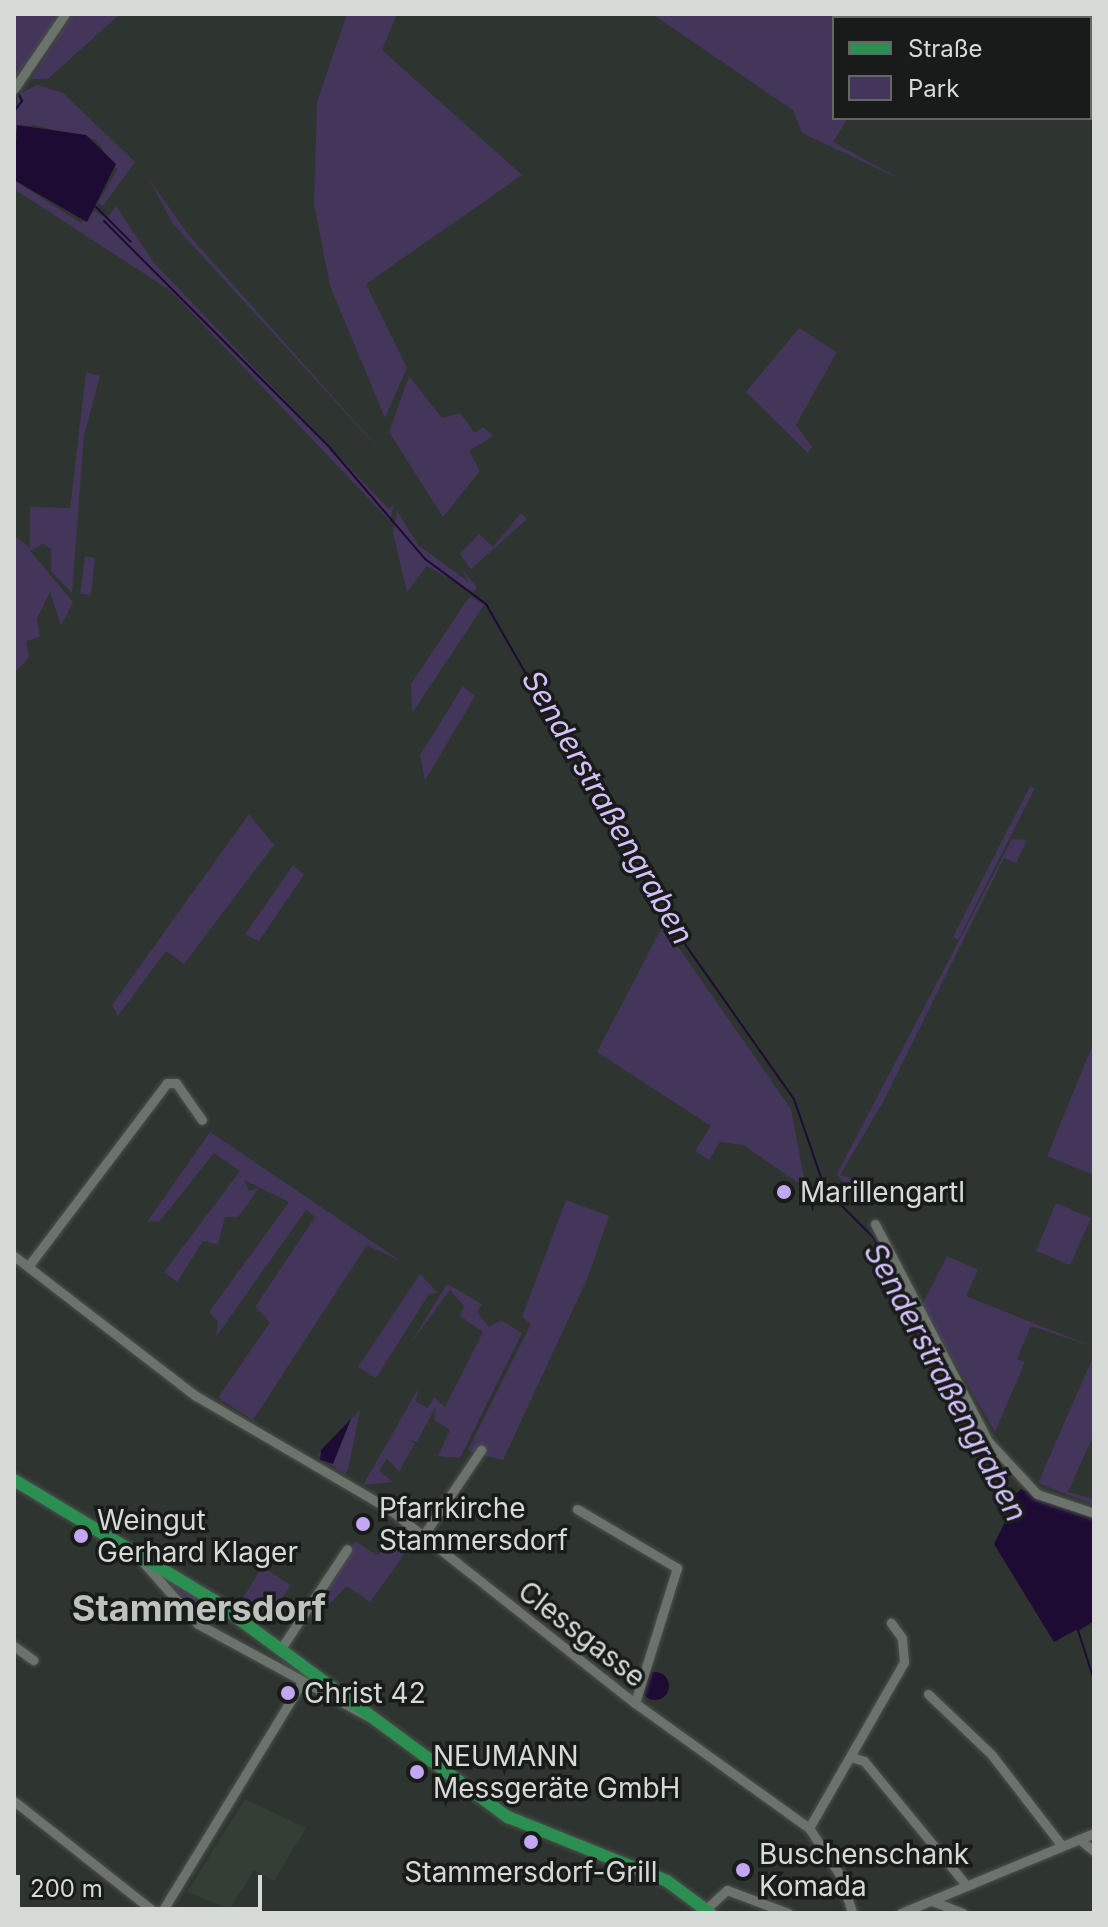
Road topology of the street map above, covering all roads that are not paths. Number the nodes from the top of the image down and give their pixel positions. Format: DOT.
graph roads {
  1 [pos="65,14"];
  2 [pos="17,85"];
  3 [pos="202,1120"];
  4 [pos="875,1224"];
  5 [pos="14,1256"];
  6 [pos="30,1264"];
  7 [pos="481,1450"];
  8 [pos="14,1480"];
  9 [pos="577,1509"];
  10 [pos="1094,1513"];
  11 [pos="423,1536"];
  12 [pos="347,1549"];
  13 [pos="140,1558"];
  14 [pos="891,1623"];
  15 [pos="14,1646"];
  16 [pos="280,1650"];
  17 [pos="33,1660"];
  18 [pos="300,1685"];
  19 [pos="928,1694"];
  20 [pos="635,1703"];
  21 [pos="375,1718"];
  22 [pos="851,1757"];
  23 [pos="14,1801"];
  24 [pos="809,1828"];
  25 [pos="1094,1833"];
  26 [pos="1079,1839"];
  27 [pos="1062,1846"];
  28 [pos="1094,1851"];
  29 [pos="967,1886"];
  30 [pos="932,1901"];
  31 [pos="709,1910"];
  32 [pos="158,1913"];
  33 [pos="788,1913"];
  34 [pos="852,1913"];
  35 [pos="901,1913"];
  36 [pos="963,1913"];
  1 -- 2 [label="street"];
  3 -- 6 [label="street"];
  4 -- 10 [label="street"];
  5 -- 6 [label="street, Clessgasse"];
  6 -- 11 [label="street, Clessgasse"];
  7 -- 11 [label="street"];
  8 -- 13 [label="main road"];
  9 -- 20 [label="street"];
  11 -- 20 [label="street, Clessgasse"];
  12 -- 16 [label="street"];
  13 -- 16 [label="main road"];
  13 -- 18 [label="street"];
  14 -- 22 [label="street"];
  15 -- 17 [label="street"];
  16 -- 21 [label="main road"];
  18 -- 21 [label="street"];
  18 -- 32 [label="street"];
  19 -- 27 [label="street"];
  20 -- 24 [label="street, Clessgasse"];
  21 -- 31 [label="main road"];
  22 -- 24 [label="street"];
  22 -- 29 [label="street"];
  23 -- 32 [label="street"];
  24 -- 34 [label="street, Clessgasse"];
  25 -- 26 [label="street"];
  26 -- 27 [label="street"];
  26 -- 28 [label="street"];
  27 -- 29 [label="street"];
  29 -- 30 [label="street"];
  30 -- 35 [label="street"];
  30 -- 36 [label="street"];
  31 -- 33 [label="street"];
}
